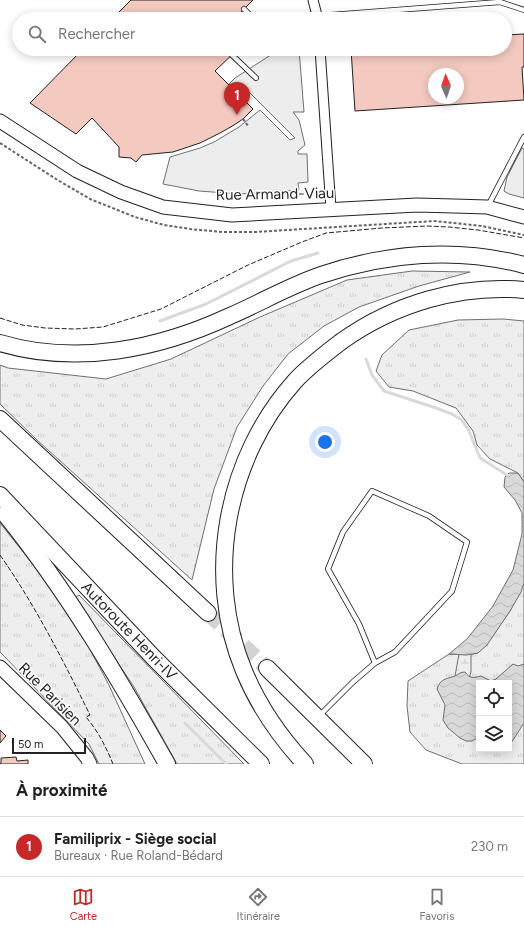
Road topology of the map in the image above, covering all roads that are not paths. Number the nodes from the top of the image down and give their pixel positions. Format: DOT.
graph roads {
  1 [pos="313,0"];
  2 [pos="244,9"];
  3 [pos="524,10"];
  4 [pos="247,12"];
  5 [pos="316,12"];
  6 [pos="386,12"];
  7 [pos="233,56"];
  8 [pos="320,56"];
  9 [pos="256,78"];
  10 [pos="0,121"];
  11 [pos="524,137"];
  12 [pos="487,207"];
  13 [pos="331,209"];
  14 [pos="524,217"];
  15 [pos="524,265"];
  16 [pos="524,290"];
  17 [pos="0,343"];
  18 [pos="0,419"];
  19 [pos="0,494"];
  20 [pos="0,508"];
  21 [pos="208,613"];
  22 [pos="375,663"];
  23 [pos="0,667"];
  24 [pos="267,668"];
  25 [pos="317,717"];
  26 [pos="90,764"];
  27 [pos="167,764"];
  28 [pos="261,764"];
  29 [pos="306,764"];
  30 [pos="364,764"];
  1 -- 5 [label="street"];
  2 -- 4 [label="lane"];
  3 -- 6 [label="lane"];
  7 -- 9 [label="lane"];
  8 -- 13 [label="street"];
  10 -- 13 [label="street, Rue Armand-Viau"];
  11 -- 12 [label="lane"];
  12 -- 13 [label="street, Rue Armand-Viau"];
  12 -- 14 [label="street, Rue Armand-Viau"];
  15 -- 17 [label="highway"];
  16 -- 29 [label="highway"];
  18 -- 21 [label="highway"];
  19 -- 28 [label="highway, Autoroute Henri-IV"];
  20 -- 27 [label="highway"];
  22 -- 22 [label="lane"];
  22 -- 25 [label="lane"];
  23 -- 26 [label="street, Rue Parisien"];
  24 -- 25 [label="highway"];
  25 -- 30 [label="highway"];
}
